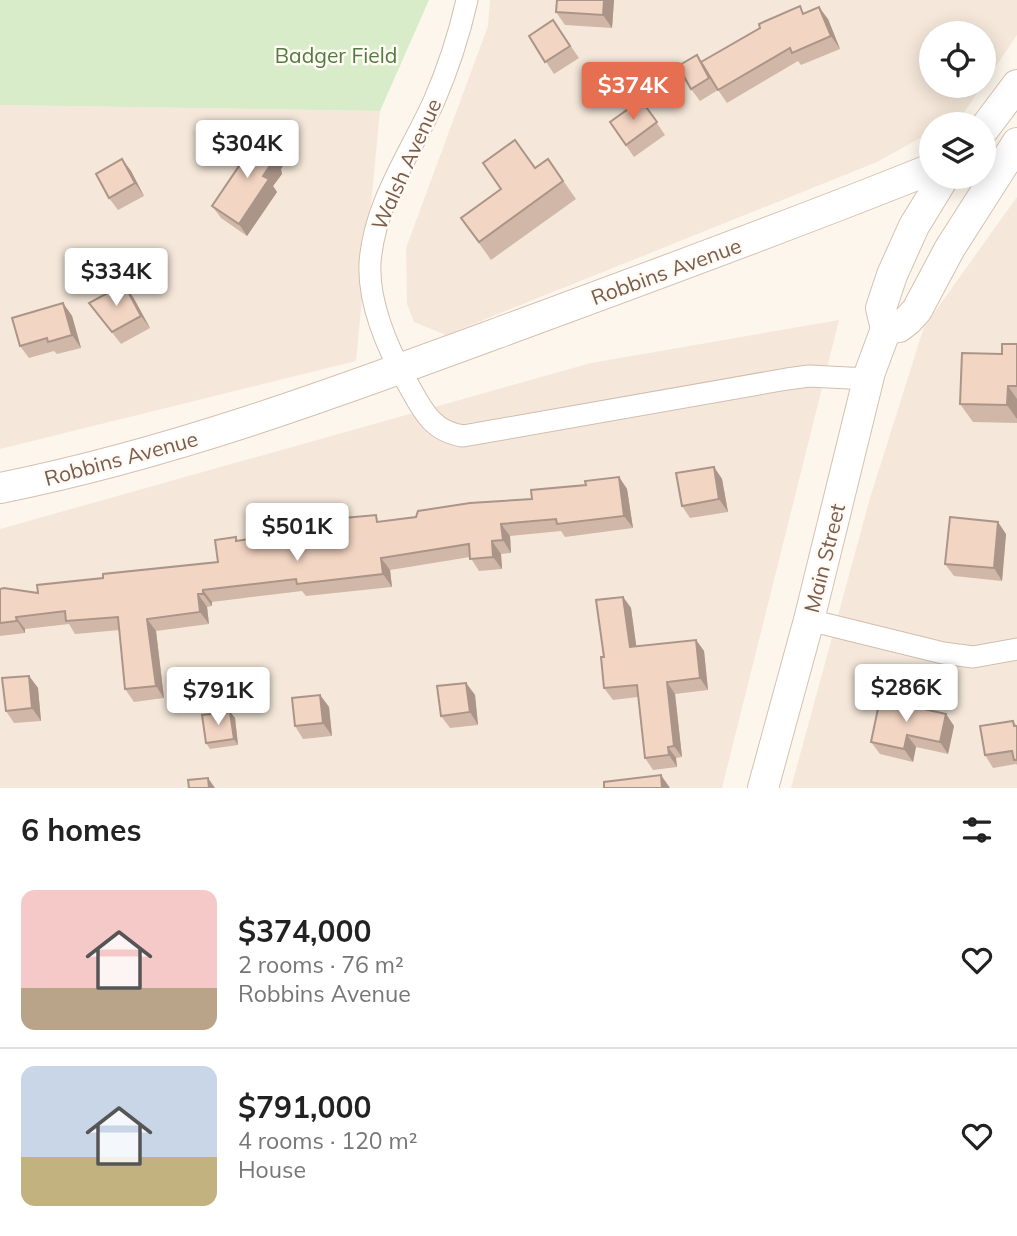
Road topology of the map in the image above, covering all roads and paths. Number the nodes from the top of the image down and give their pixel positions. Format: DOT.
graph roads {
  1 [pos="467,0"];
  2 [pos="1017,85"];
  3 [pos="996,113"];
  4 [pos="1017,134"];
  5 [pos="996,143"];
  6 [pos="1017,143"];
  7 [pos="919,174"];
  8 [pos="937,189"];
  9 [pos="886,329"];
  10 [pos="400,369"];
  11 [pos="869,379"];
  12 [pos="0,488"];
  13 [pos="808,620"];
  14 [pos="1017,649"];
  15 [pos="764,788"];
  1 -- 10 [label="street, Walsh Avenue"];
  2 -- 3 [label="main road"];
  4 -- 5 [label="main road"];
  6 -- 9 [label="main road"];
  7 -- 10 [label="main road, Robbins Avenue"];
  8 -- 9 [label="main road"];
  9 -- 11 [label="main road, Main Street"];
  10 -- 11 [label="street"];
  10 -- 12 [label="main road, Robbins Avenue"];
  11 -- 13 [label="main road, Main Street"];
  13 -- 14 [label="street"];
  13 -- 15 [label="main road, Main Street"];
}
